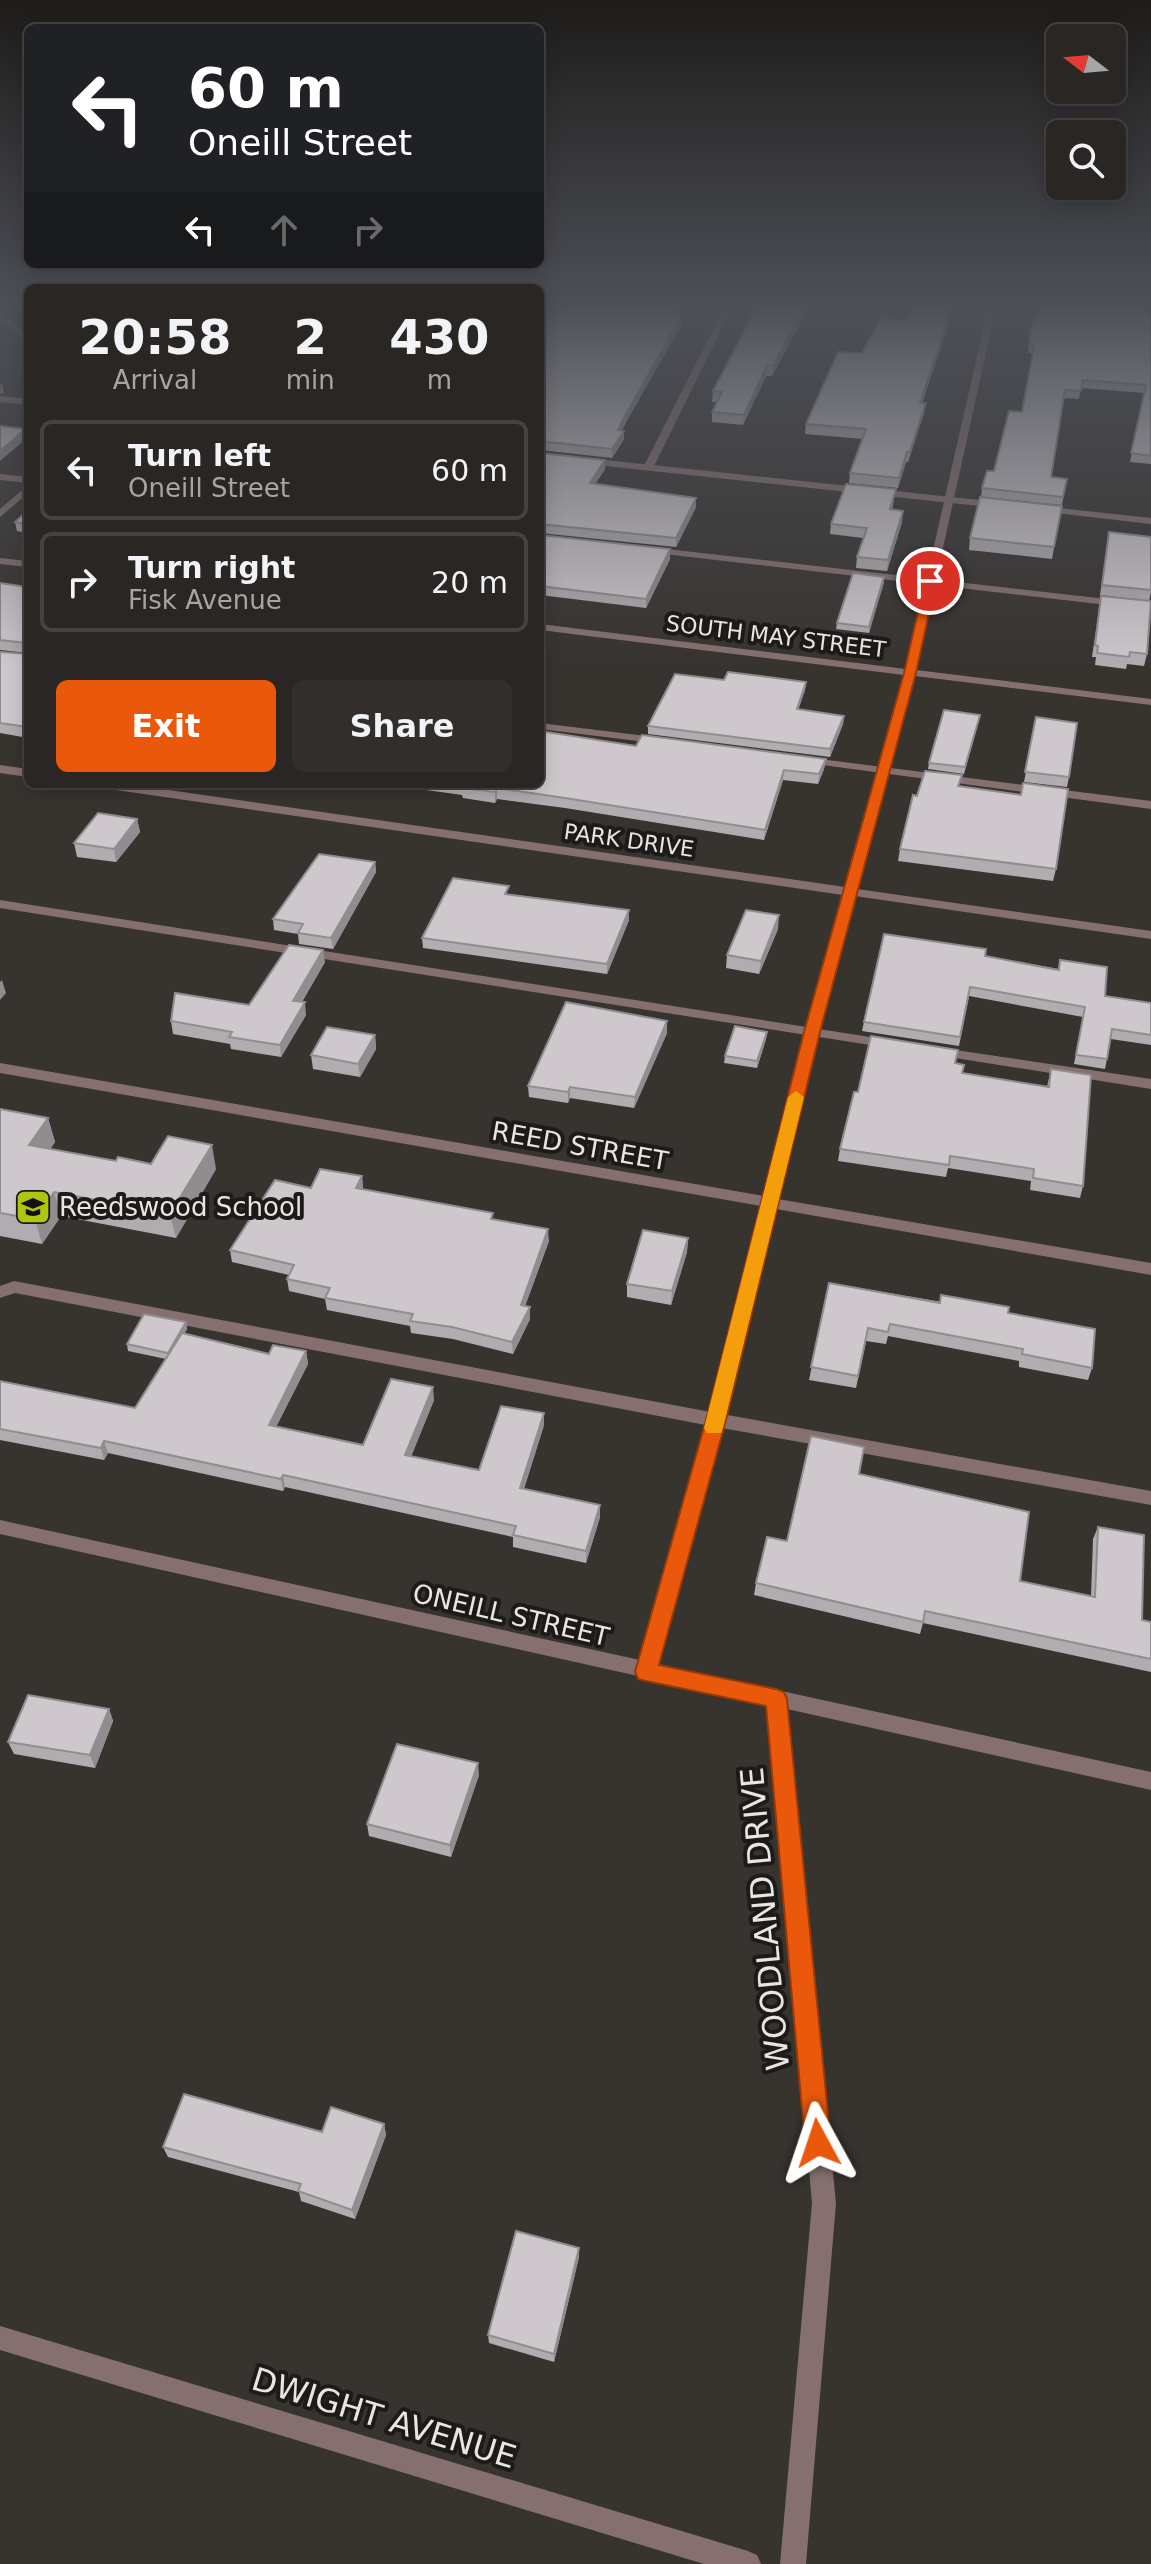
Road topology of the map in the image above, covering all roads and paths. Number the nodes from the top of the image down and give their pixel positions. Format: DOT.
graph roads {
  1 [pos="668,428"];
  2 [pos="965,428"];
  3 [pos="544,456"];
  4 [pos="648,468"];
  5 [pos="0,477"];
  6 [pos="24,480"];
  7 [pos="24,492"];
  8 [pos="949,500"];
  9 [pos="1011,506"];
  10 [pos="1027,508"];
  11 [pos="0,514"];
  12 [pos="1151,521"];
  13 [pos="634,548"];
  14 [pos="0,561"];
  15 [pos="24,564"];
  16 [pos="930,581"];
  17 [pos="1151,607"];
  18 [pos="544,627"];
  19 [pos="910,673"];
  20 [pos="1151,702"];
  21 [pos="544,727"];
  22 [pos="681,744"];
  23 [pos="790,758"];
  24 [pos="0,769"];
  25 [pos="884,770"];
  26 [pos="24,772"];
  27 [pos="130,788"];
  28 [pos="1151,805"];
  29 [pos="852,892"];
  30 [pos="0,904"];
  31 [pos="1151,935"];
  32 [pos="812,1032"];
  33 [pos="905,1046"];
  34 [pos="920,1049"];
  35 [pos="0,1068"];
  36 [pos="1151,1084"];
  37 [pos="770,1203"];
  38 [pos="1151,1269"];
  39 [pos="0,1292"];
  40 [pos="716,1420"];
  41 [pos="1151,1498"];
  42 [pos="0,1527"];
  43 [pos="646,1672"];
  44 [pos="776,1699"];
  45 [pos="1151,1781"];
  46 [pos="0,2338"];
  47 [pos="748,2564"];
  48 [pos="793,2564"];
  1 -- 4 [label="street"];
  2 -- 8 [label="street"];
  3 -- 4 [label="street"];
  4 -- 8 [label="street"];
  5 -- 6 [label="street"];
  7 -- 11 [label="street"];
  8 -- 9 [label="street"];
  8 -- 16 [label="street"];
  10 -- 12 [label="street"];
  13 -- 16 [label="street"];
  14 -- 15 [label="street"];
  16 -- 17 [label="street"];
  16 -- 19 [label="street"];
  18 -- 19 [label="street, SOUTH MAY STREET"];
  19 -- 20 [label="street, SOUTH MAY STREET"];
  19 -- 25 [label="street"];
  21 -- 22 [label="street"];
  23 -- 25 [label="street"];
  24 -- 26 [label="street"];
  25 -- 28 [label="street"];
  25 -- 29 [label="street"];
  27 -- 29 [label="street, PARK DRIVE"];
  29 -- 31 [label="street, PARK DRIVE"];
  29 -- 32 [label="street"];
  30 -- 32 [label="street"];
  32 -- 33 [label="street"];
  32 -- 37 [label="street"];
  34 -- 36 [label="street"];
  35 -- 37 [label="street, REED STREET"];
  37 -- 38 [label="street, REED STREET"];
  37 -- 40 [label="street"];
  39 -- 40 [label="street"];
  40 -- 41 [label="street"];
  40 -- 43 [label="street"];
  42 -- 43 [label="street, ONEILL STREET"];
  43 -- 44 [label="street, ONEILL STREET"];
  44 -- 45 [label="street, ONEILL STREET"];
  44 -- 48 [label="street, WOODLAND DRIVE"];
  46 -- 47 [label="street, DWIGHT AVENUE"];
}
